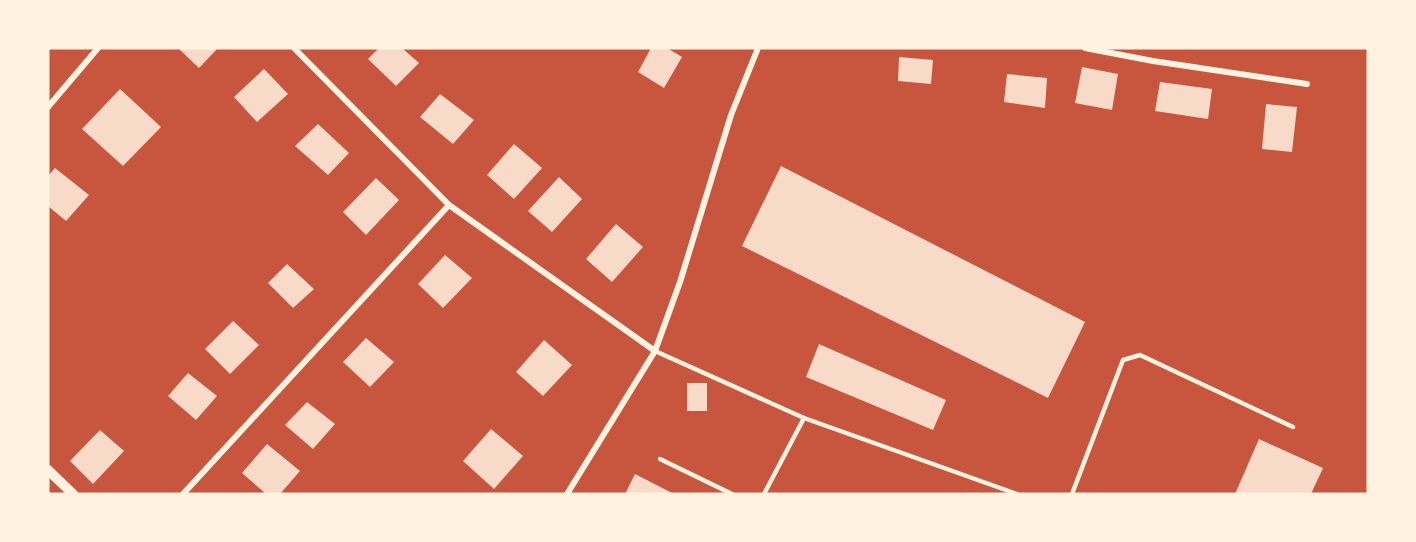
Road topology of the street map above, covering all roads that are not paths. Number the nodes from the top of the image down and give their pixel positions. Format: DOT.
graph roads {
  1 [pos="98,48"];
  2 [pos="294,48"];
  3 [pos="758,48"];
  4 [pos="1085,48"];
  5 [pos="1307,84"];
  6 [pos="48,107"];
  7 [pos="449,205"];
  8 [pos="655,351"];
  9 [pos="804,418"];
  10 [pos="1293,427"];
  11 [pos="660,459"];
  12 [pos="48,470"];
  13 [pos="73,494"];
  14 [pos="183,494"];
  15 [pos="567,494"];
  16 [pos="732,494"];
  17 [pos="764,494"];
  18 [pos="1017,494"];
  19 [pos="1072,494"];
  1 -- 6 [label="street"];
  2 -- 7 [label="street"];
  3 -- 8 [label="street"];
  4 -- 5 [label="street"];
  7 -- 8 [label="street"];
  7 -- 14 [label="street"];
  8 -- 9 [label="lane"];
  8 -- 15 [label="street"];
  9 -- 17 [label="lane"];
  9 -- 18 [label="lane"];
  10 -- 19 [label="lane"];
  11 -- 16 [label="lane"];
  12 -- 13 [label="street"];
}
